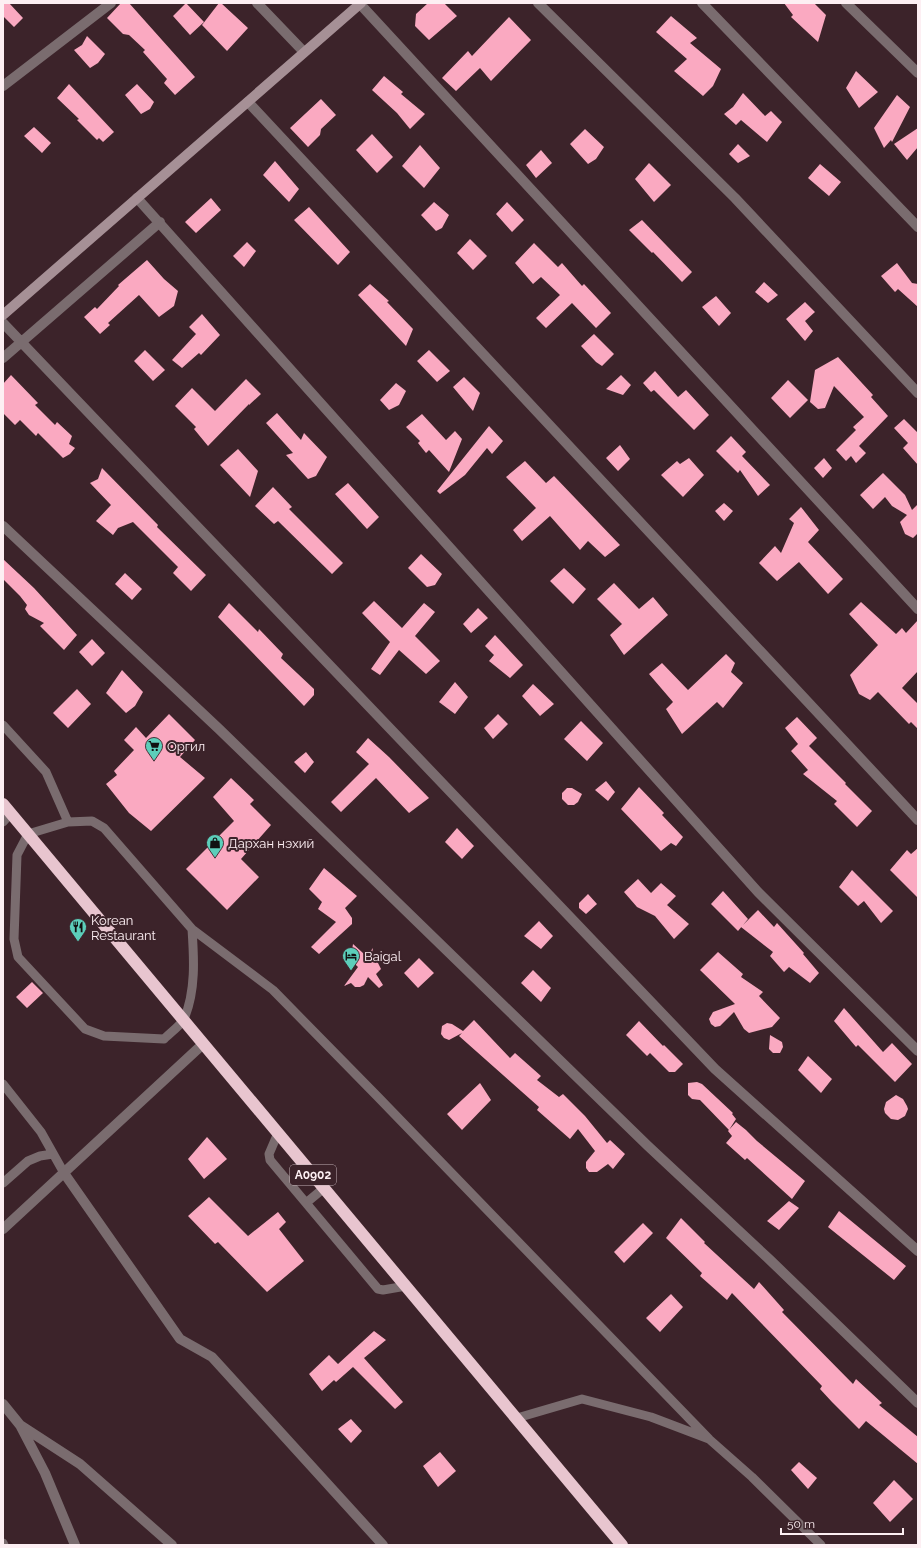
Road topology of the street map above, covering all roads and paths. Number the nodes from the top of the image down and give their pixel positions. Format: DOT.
graph roads {
  1 [pos="111,3"];
  2 [pos="257,3"];
  3 [pos="538,3"];
  4 [pos="702,3"];
  5 [pos="846,3"];
  6 [pos="360,4"];
  7 [pos="304,52"];
  8 [pos="918,73"];
  9 [pos="3,86"];
  10 [pos="248,102"];
  11 [pos="138,198"];
  12 [pos="160,222"];
  13 [pos="918,227"];
  14 [pos="3,315"];
  15 [pos="3,323"];
  16 [pos="21,343"];
  17 [pos="3,358"];
  18 [pos="918,393"];
  19 [pos="3,526"];
  20 [pos="918,608"];
  21 [pos="3,726"];
  22 [pos="6,813"];
  23 [pos="918,820"];
  24 [pos="68,822"];
  25 [pos="28,834"];
  26 [pos="192,929"];
  27 [pos="183,1020"];
  28 [pos="203,1044"];
  29 [pos="918,1051"];
  30 [pos="3,1084"];
  31 [pos="278,1133"];
  32 [pos="53,1154"];
  33 [pos="64,1173"];
  34 [pos="3,1183"];
  35 [pos="324,1188"];
  36 [pos="306,1203"];
  37 [pos="3,1229"];
  38 [pos="918,1250"];
  39 [pos="406,1286"];
  40 [pos="918,1403"];
  41 [pos="3,1404"];
  42 [pos="517,1418"];
  43 [pos="20,1425"];
  44 [pos="709,1439"];
  45 [pos="75,1545"];
  46 [pos="172,1545"];
  47 [pos="383,1545"];
  48 [pos="622,1545"];
  49 [pos="821,1545"];
  1 -- 9 [label="street"];
  2 -- 7 [label="street"];
  3 -- 18 [label="street"];
  4 -- 13 [label="street"];
  5 -- 8 [label="street"];
  6 -- 7 [label="street"];
  6 -- 20 [label="street"];
  7 -- 10 [label="street"];
  10 -- 11 [label="street"];
  10 -- 23 [label="street"];
  11 -- 12 [label="street"];
  11 -- 14 [label="street"];
  12 -- 16 [label="street"];
  12 -- 29 [label="street"];
  15 -- 16 [label="street"];
  16 -- 17 [label="street"];
  16 -- 38 [label="street"];
  19 -- 40 [label="street"];
  21 -- 24 [label="lane"];
  22 -- 25 [label="highway, A0902"];
  24 -- 25 [label="lane"];
  24 -- 26 [label="lane"];
  25 -- 27 [label="highway, A0902"];
  25 -- 27 [label="lane"];
  26 -- 27 [label="lane"];
  26 -- 44 [label="lane"];
  27 -- 28 [label="highway, A0902"];
  28 -- 31 [label="highway, A0902"];
  28 -- 33 [label="street"];
  30 -- 32 [label="lane"];
  31 -- 35 [label="highway, A0902"];
  31 -- 36 [label="lane"];
  32 -- 33 [label="lane"];
  32 -- 34 [label="lane"];
  33 -- 37 [label="street"];
  33 -- 47 [label="street"];
  35 -- 36 [label="lane"];
  35 -- 39 [label="highway, A0902"];
  36 -- 39 [label="lane"];
  39 -- 42 [label="highway, A0902"];
  41 -- 43 [label="street"];
  42 -- 44 [label="lane"];
  42 -- 48 [label="highway, A0902"];
  43 -- 45 [label="street"];
  43 -- 46 [label="street"];
  44 -- 49 [label="lane"];
}
